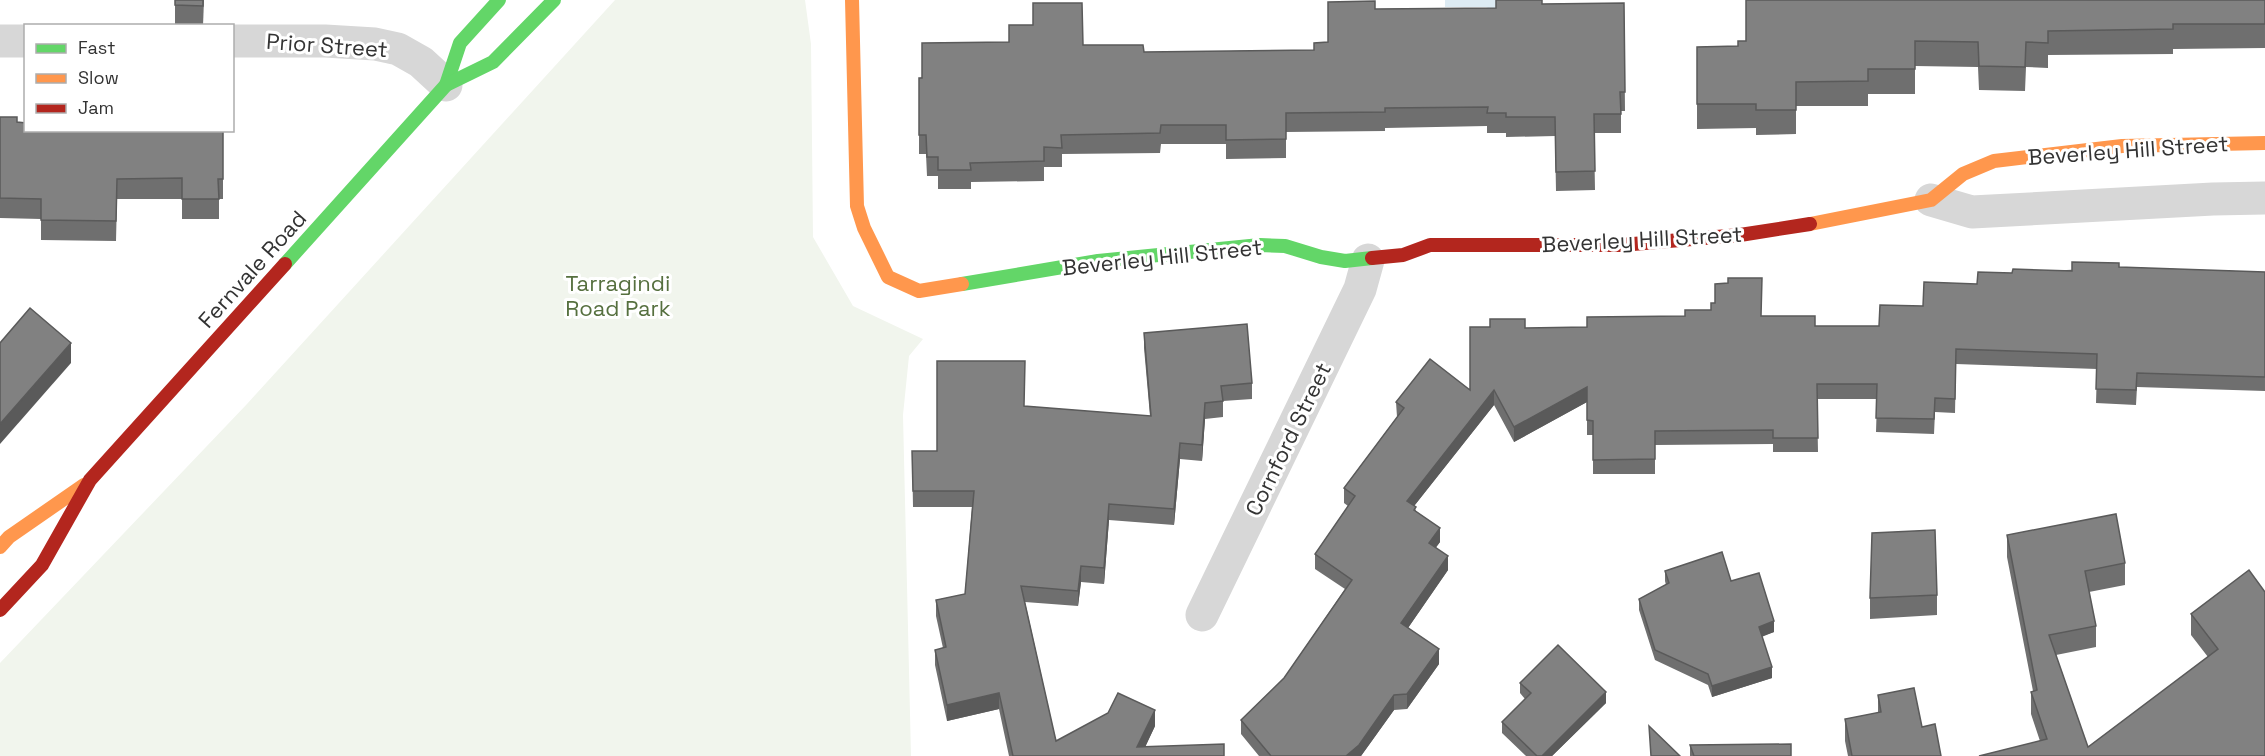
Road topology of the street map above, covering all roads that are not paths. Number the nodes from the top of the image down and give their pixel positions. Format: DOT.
graph roads {
  1 [pos="499,0"];
  2 [pos="554,0"];
  3 [pos="852,0"];
  4 [pos="0,40"];
  5 [pos="24,40"];
  6 [pos="234,41"];
  7 [pos="446,85"];
  8 [pos="2265,143"];
  9 [pos="2265,198"];
  10 [pos="1931,200"];
  11 [pos="1368,260"];
  12 [pos="90,480"];
  13 [pos="0,547"];
  14 [pos="0,610"];
  15 [pos="1202,615"];
  1 -- 7 [label="street, Fernvale Road"];
  2 -- 7 [label="street, Fernvale Road"];
  3 -- 11 [label="street, Beverley Hill Street"];
  4 -- 5 [label="street"];
  6 -- 7 [label="street, Prior Street"];
  7 -- 12 [label="street, Fernvale Road"];
  8 -- 10 [label="street, Beverley Hill Street"];
  9 -- 10 [label="street, Beverley Hill Street"];
  10 -- 11 [label="street, Beverley Hill Street"];
  11 -- 15 [label="street, Cornford Street"];
  12 -- 13 [label="street, Fernvale Road"];
  12 -- 14 [label="street, Fernvale Road"];
}
